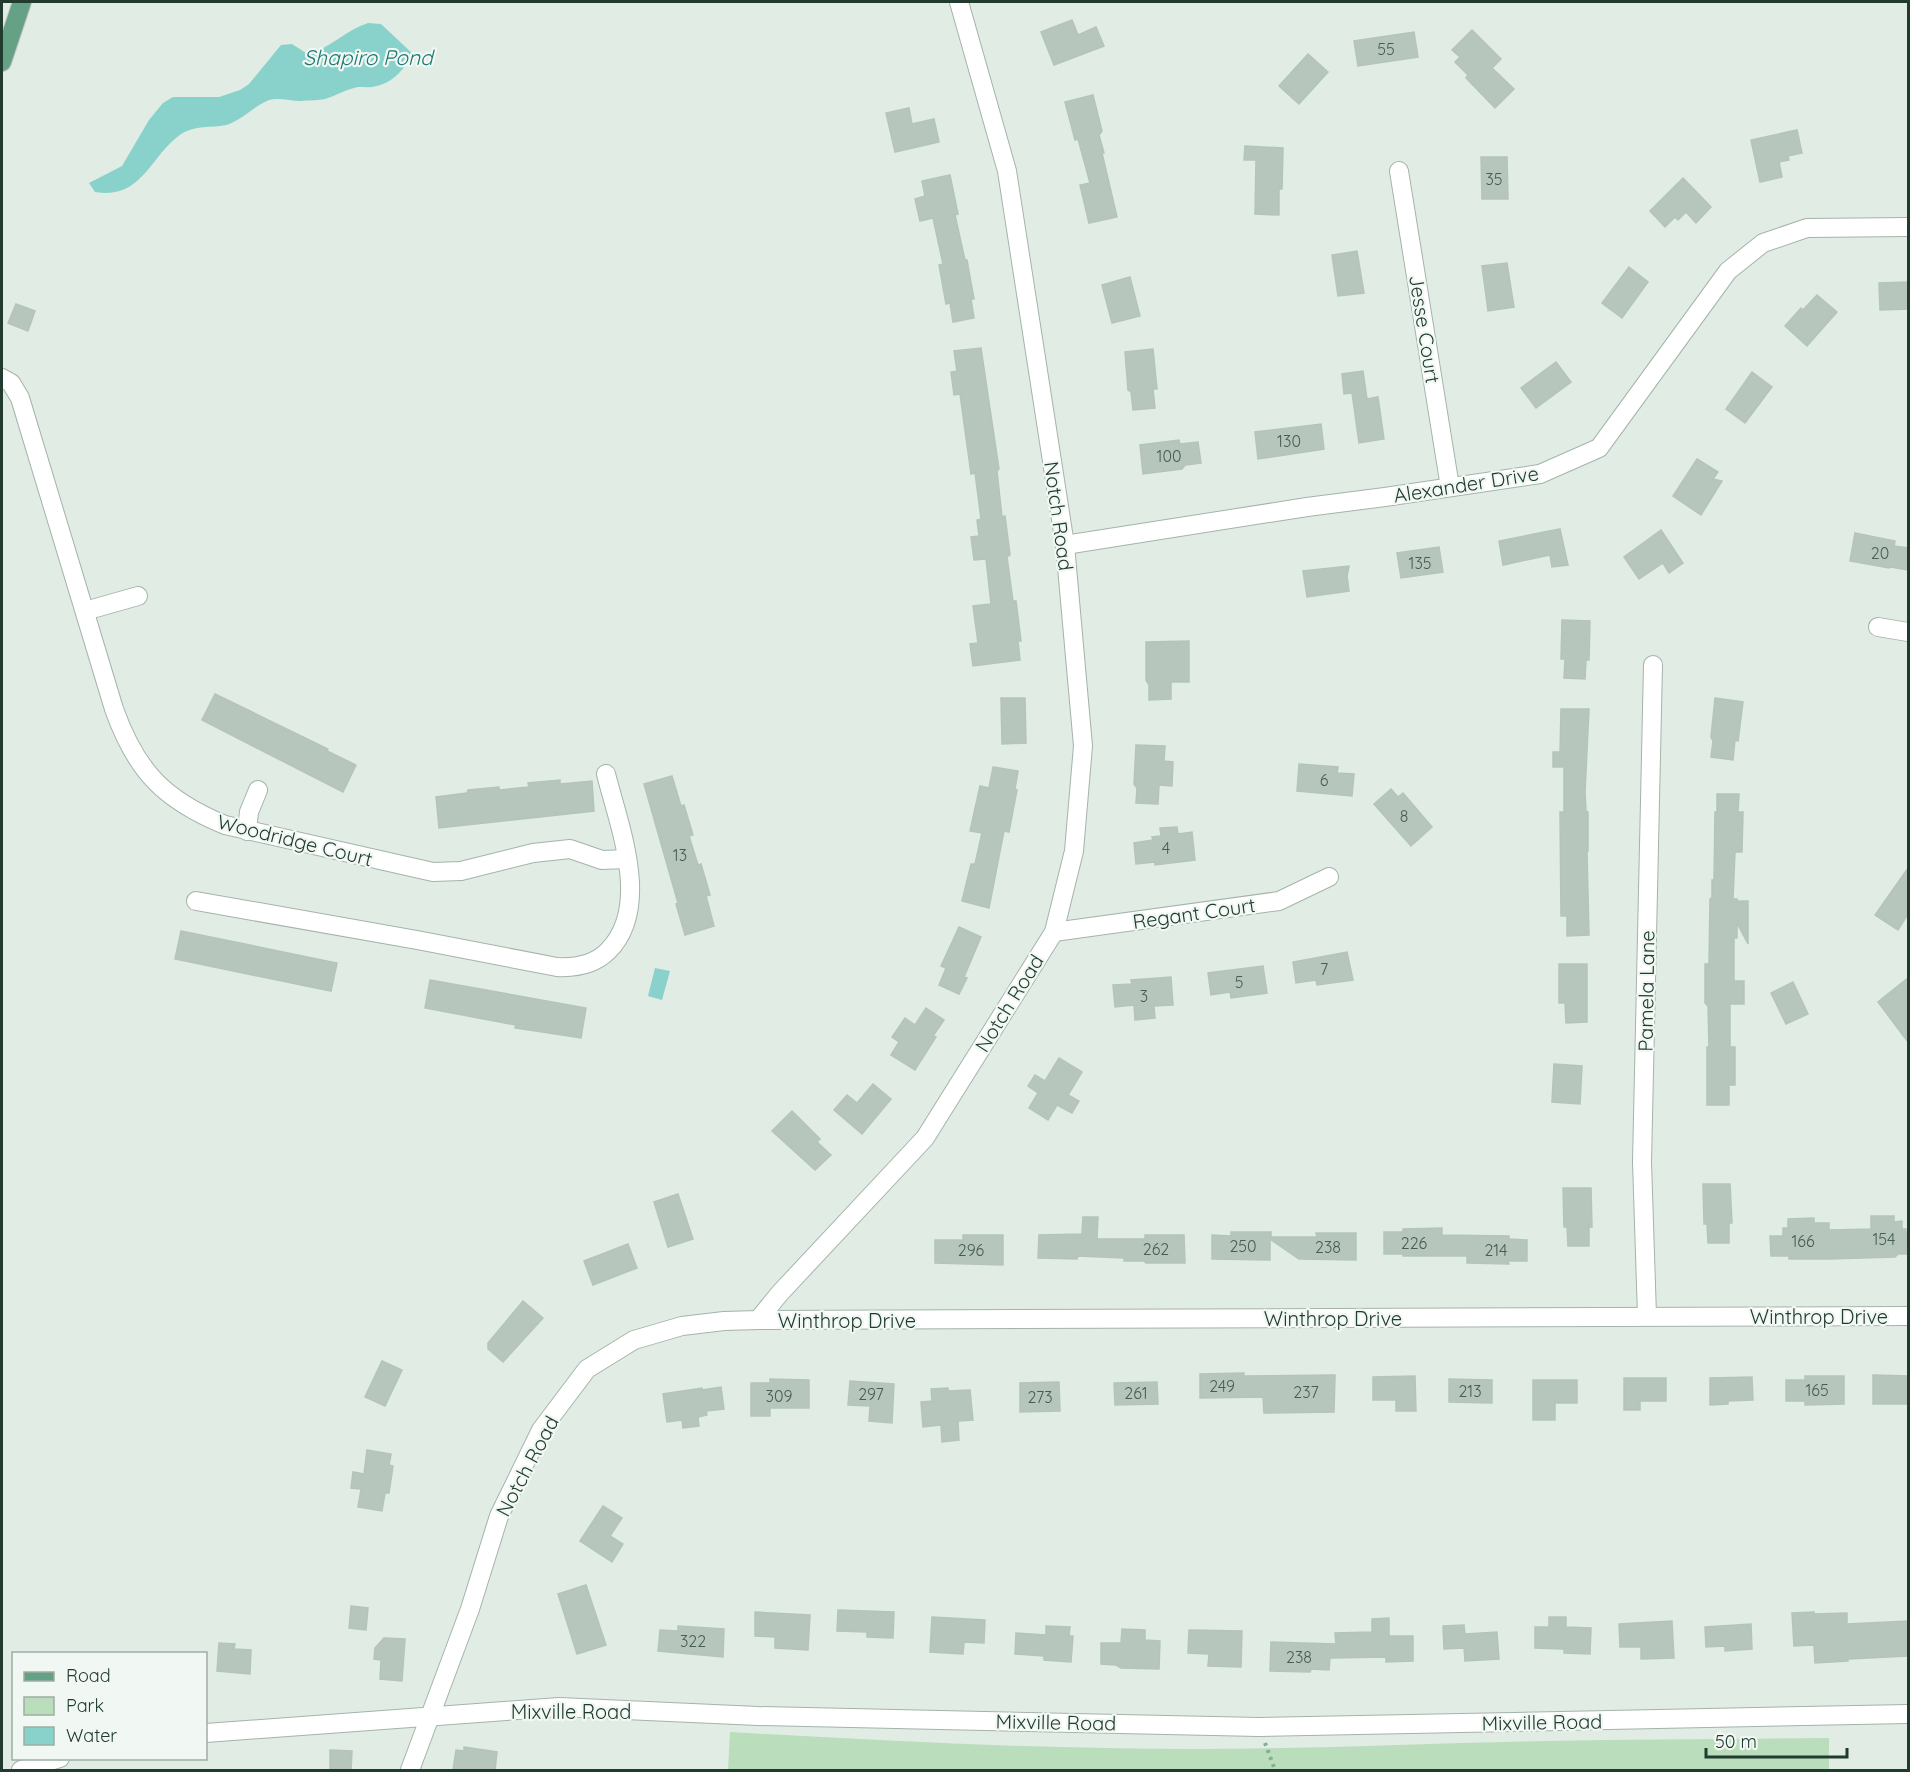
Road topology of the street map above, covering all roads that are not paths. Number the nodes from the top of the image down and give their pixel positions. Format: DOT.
graph roads {
  1 [pos="22,2"];
  2 [pos="959,2"];
  3 [pos="2,62"];
  4 [pos="1400,171"];
  5 [pos="1908,227"];
  6 [pos="2,378"];
  7 [pos="1450,487"];
  8 [pos="1065,545"];
  9 [pos="138,596"];
  10 [pos="85,611"];
  11 [pos="1878,627"];
  12 [pos="1908,632"];
  13 [pos="1653,665"];
  14 [pos="606,774"];
  15 [pos="258,790"];
  16 [pos="247,831"];
  17 [pos="627,859"];
  18 [pos="1329,878"];
  19 [pos="196,901"];
  20 [pos="1054,932"];
  21 [pos="1908,1316"];
  22 [pos="1647,1317"];
  23 [pos="758,1320"];
  24 [pos="1908,1714"];
  25 [pos="431,1717"];
  26 [pos="207,1733"];
  27 [pos="54,1760"];
  28 [pos="21,1770"];
  29 [pos="410,1770"];
  1 -- 3 [label="main road"];
  2 -- 8 [label="street, Notch Road"];
  4 -- 7 [label="street, Jesse Court"];
  5 -- 7 [label="street, Alexander Drive"];
  6 -- 10 [label="street, Woodridge Court"];
  7 -- 8 [label="street, Alexander Drive"];
  8 -- 20 [label="street, Notch Road"];
  9 -- 10 [label="street"];
  10 -- 16 [label="street, Woodridge Court"];
  11 -- 12 [label="street"];
  13 -- 22 [label="street, Pamela Lane"];
  14 -- 17 [label="street"];
  15 -- 16 [label="street"];
  16 -- 17 [label="street, Woodridge Court"];
  17 -- 19 [label="street"];
  18 -- 20 [label="street, Regant Court"];
  20 -- 23 [label="street, Notch Road"];
  21 -- 22 [label="street, Winthrop Drive"];
  22 -- 23 [label="street, Winthrop Drive"];
  23 -- 25 [label="street, Notch Road"];
  24 -- 25 [label="street, Mixville Road"];
  25 -- 26 [label="street, Mixville Road"];
  25 -- 29 [label="street, Notch Road"];
  27 -- 28 [label="street"];
}
